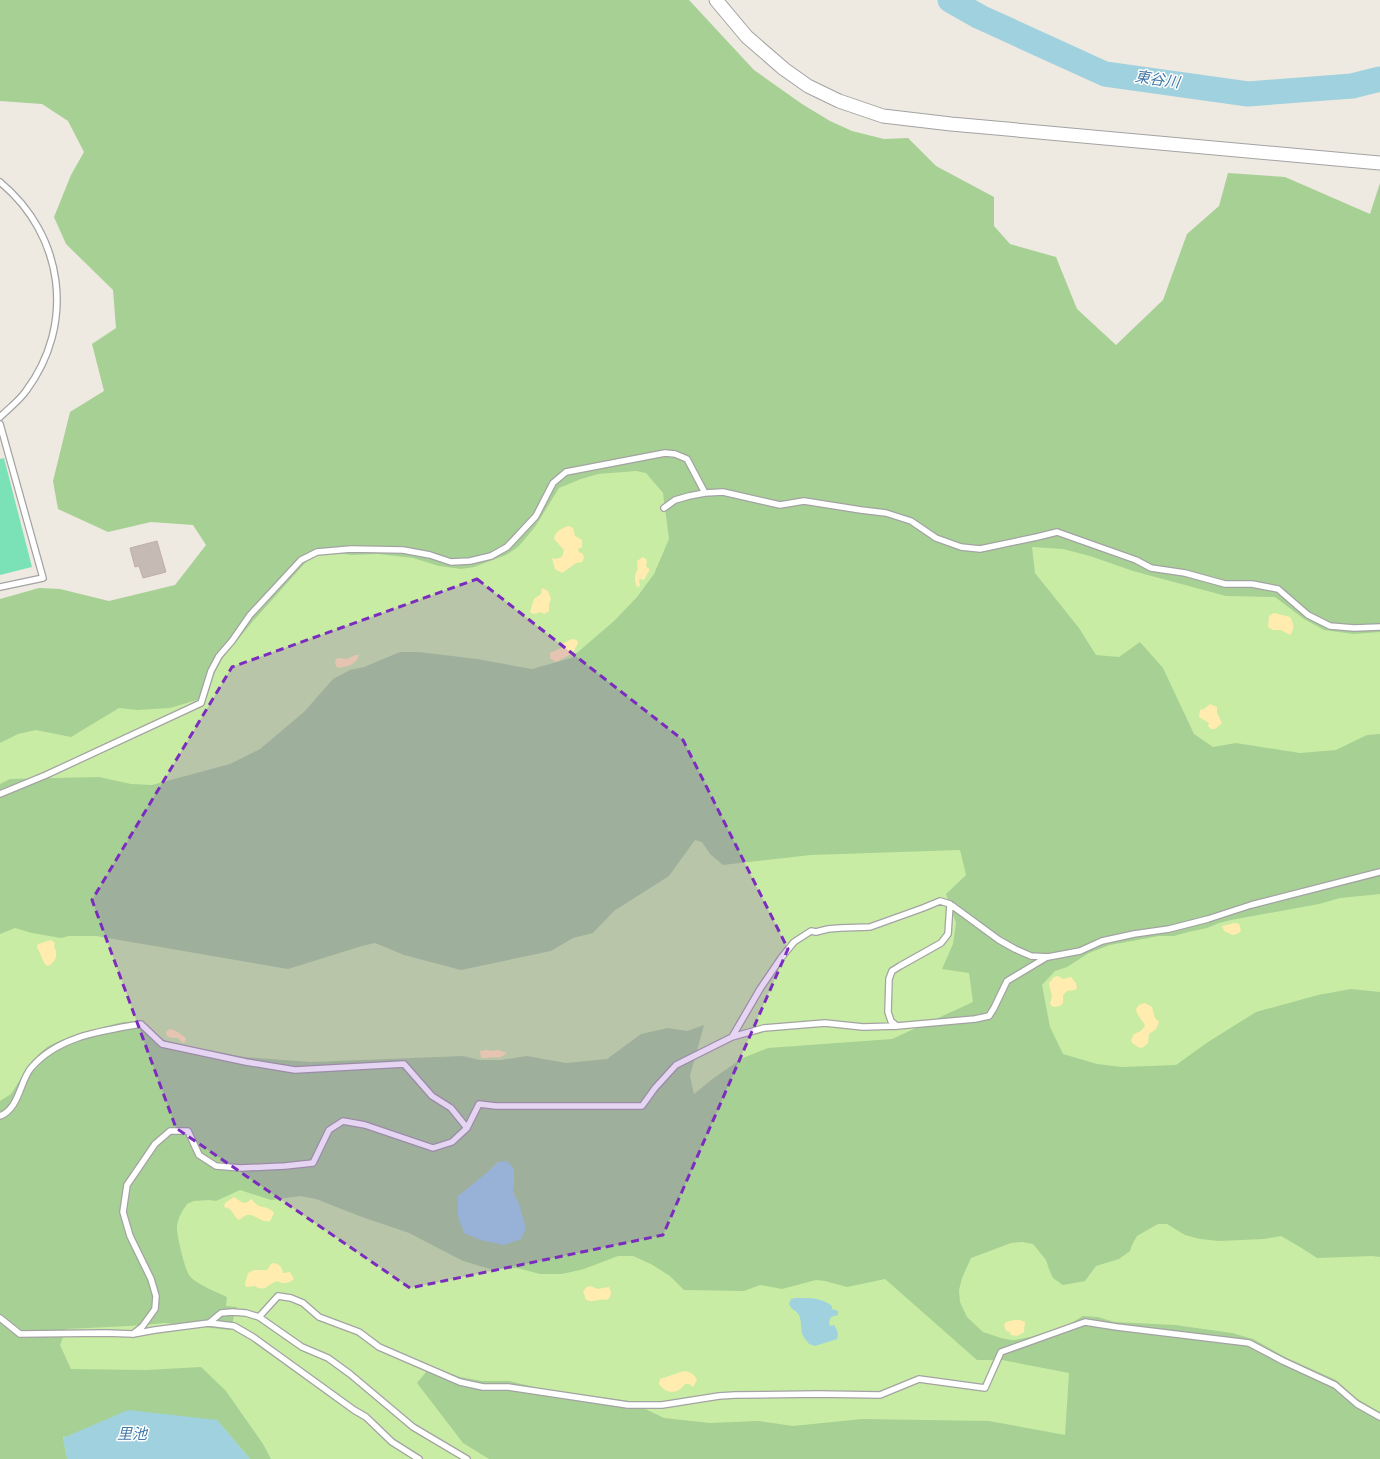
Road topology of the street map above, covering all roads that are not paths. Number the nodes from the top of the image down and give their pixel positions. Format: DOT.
graph roads {
  1 [pos="716,0"];
  2 [pos="1380,163"];
  3 [pos="0,182"];
  4 [pos="0,417"];
  5 [pos="0,424"];
  6 [pos="705,493"];
  7 [pos="664,508"];
  8 [pos="0,587"];
  9 [pos="1380,627"];
  10 [pos="0,794"];
  11 [pos="1380,872"];
  12 [pos="950,904"];
  13 [pos="1048,957"];
  14 [pos="897,1026"];
  15 [pos="732,1037"];
  16 [pos="0,1116"];
  17 [pos="467,1128"];
  18 [pos="259,1317"];
  19 [pos="0,1318"];
  20 [pos="209,1323"];
  21 [pos="133,1334"];
  22 [pos="1380,1417"];
  23 [pos="419,1459"];
  24 [pos="467,1459"];
  1 -- 2 [label="street"];
  3 -- 4 [label="lane"];
  5 -- 8 [label="lane"];
  6 -- 7 [label="lane"];
  6 -- 9 [label="lane"];
  6 -- 10 [label="lane"];
  11 -- 13 [label="lane"];
  12 -- 13 [label="lane"];
  12 -- 14 [label="lane"];
  12 -- 15 [label="lane"];
  13 -- 14 [label="lane"];
  14 -- 15 [label="lane"];
  15 -- 17 [label="lane"];
  16 -- 17 [label="lane"];
  17 -- 21 [label="lane"];
  18 -- 20 [label="lane"];
  18 -- 22 [label="lane"];
  18 -- 24 [label="lane"];
  19 -- 21 [label="lane"];
  20 -- 21 [label="lane"];
  20 -- 23 [label="lane"];
}
